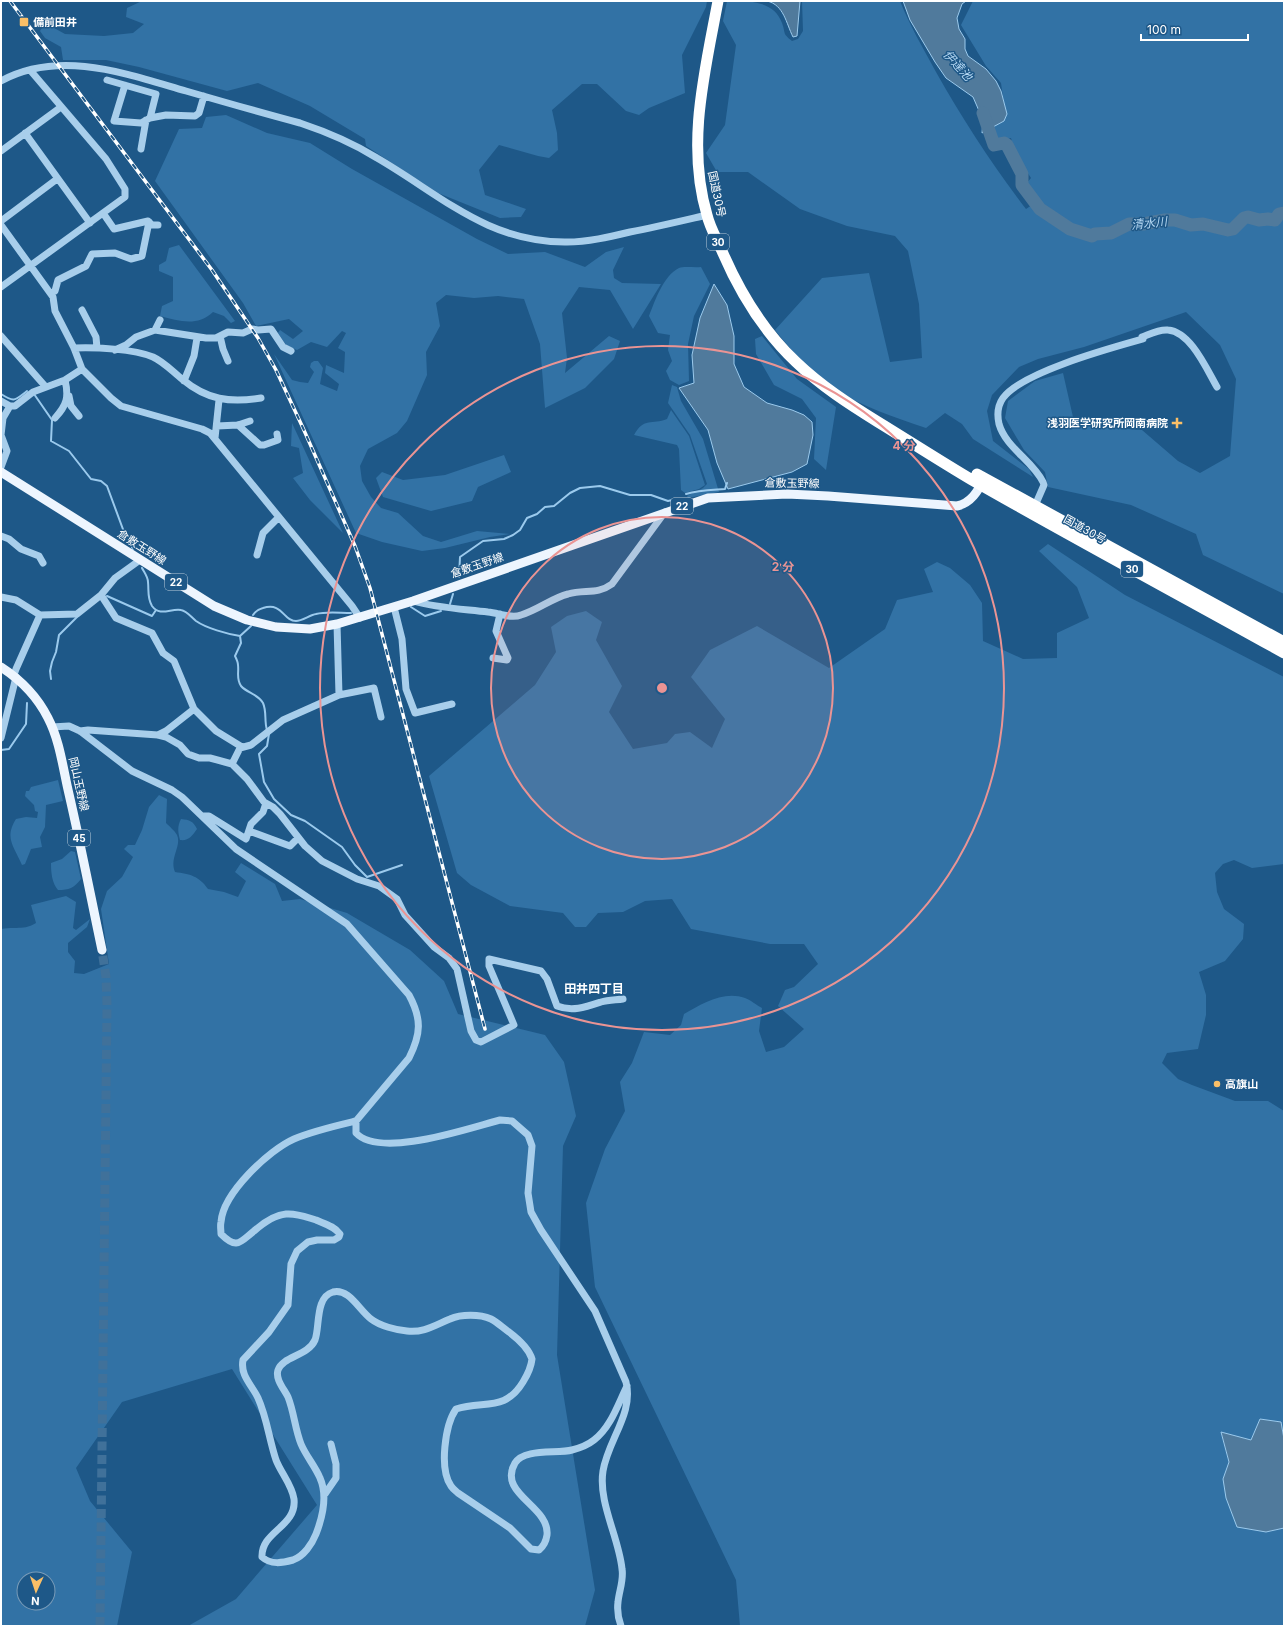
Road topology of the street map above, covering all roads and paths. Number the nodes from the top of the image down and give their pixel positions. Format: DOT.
graph roads {
  1 [pos="718,1"];
  2 [pos="30,70"];
  3 [pos="107,80"];
  4 [pos="1,81"];
  5 [pos="125,85"];
  6 [pos="204,96"];
  7 [pos="61,107"];
  8 [pos="148,119"];
  9 [pos="25,133"];
  10 [pos="141,149"];
  11 [pos="1,151"];
  12 [pos="57,179"];
  13 [pos="103,213"];
  14 [pos="707,215"];
  15 [pos="1,221"];
  16 [pos="149,222"];
  17 [pos="90,223"];
  18 [pos="1,225"];
  19 [pos="158,225"];
  20 [pos="31,265"];
  21 [pos="1,288"];
  22 [pos="51,293"];
  23 [pos="82,310"];
  24 [pos="160,320"];
  25 [pos="155,330"];
  26 [pos="1,336"];
  27 [pos="220,336"];
  28 [pos="197,338"];
  29 [pos="74,348"];
  30 [pos="97,348"];
  31 [pos="114,350"];
  32 [pos="291,351"];
  33 [pos="228,361"];
  34 [pos="82,369"];
  35 [pos="65,380"];
  36 [pos="184,381"];
  37 [pos="44,386"];
  38 [pos="1217,387"];
  39 [pos="68,392"];
  40 [pos="262,398"];
  41 [pos="219,400"];
  42 [pos="1,401"];
  43 [pos="10,406"];
  44 [pos="79,416"];
  45 [pos="55,418"];
  46 [pos="250,421"];
  47 [pos="238,425"];
  48 [pos="217,426"];
  49 [pos="277,434"];
  50 [pos="214,438"];
  51 [pos="1,467"];
  52 [pos="1,472"];
  53 [pos="982,481"];
  54 [pos="1033,510"];
  55 [pos="665,512"];
  56 [pos="279,517"];
  57 [pos="1,536"];
  58 [pos="257,555"];
  59 [pos="140,560"];
  60 [pos="43,563"];
  61 [pos="101,594"];
  62 [pos="1,597"];
  63 [pos="413,601"];
  64 [pos="394,607"];
  65 [pos="500,614"];
  66 [pos="40,615"];
  67 [pos="360,618"];
  68 [pos="337,624"];
  69 [pos="1284,642"];
  70 [pos="1284,653"];
  71 [pos="493,658"];
  72 [pos="1,667"];
  73 [pos="15,676"];
  74 [pos="339,695"];
  75 [pos="452,704"];
  76 [pos="194,709"];
  77 [pos="381,717"];
  78 [pos="52,727"];
  79 [pos="80,731"];
  80 [pos="158,735"];
  81 [pos="1,738"];
  82 [pos="242,747"];
  83 [pos="232,764"];
  84 [pos="266,803"];
  85 [pos="202,816"];
  86 [pos="249,832"];
  87 [pos="298,838"];
  88 [pos="102,950"];
  89 [pos="623,999"];
  90 [pos="356,1121"];
  91 [pos="627,1386"];
  92 [pos="331,1444"];
  93 [pos="325,1494"];
  94 [pos="621,1626"];
  1 -- 14 [label="highway, 国道30号 / 30"];
  2 -- 4 [label="street"];
  2 -- 6 [label="street"];
  2 -- 7 [label="street"];
  3 -- 5 [label="street"];
  5 -- 8 [label="street"];
  5 -- 8 [label="street"];
  6 -- 8 [label="street"];
  6 -- 14 [label="street"];
  7 -- 9 [label="street"];
  7 -- 13 [label="street"];
  8 -- 10 [label="street"];
  9 -- 11 [label="street"];
  9 -- 12 [label="street"];
  12 -- 15 [label="street"];
  12 -- 17 [label="street"];
  13 -- 16 [label="street"];
  13 -- 17 [label="street"];
  14 -- 53 [label="highway, 国道30号 / 30"];
  16 -- 19 [label="street"];
  16 -- 22 [label="street"];
  17 -- 20 [label="street"];
  18 -- 20 [label="street"];
  20 -- 21 [label="street"];
  20 -- 22 [label="street"];
  22 -- 29 [label="street"];
  23 -- 30 [label="street"];
  24 -- 25 [label="street"];
  25 -- 28 [label="street"];
  25 -- 31 [label="street"];
  26 -- 37 [label="street"];
  27 -- 28 [label="street"];
  27 -- 32 [label="street"];
  27 -- 33 [label="street"];
  28 -- 36 [label="street"];
  29 -- 30 [label="street"];
  29 -- 34 [label="street"];
  30 -- 31 [label="street"];
  31 -- 36 [label="street"];
  34 -- 35 [label="street"];
  34 -- 50 [label="street"];
  35 -- 37 [label="street"];
  35 -- 39 [label="street"];
  36 -- 41 [label="street"];
  37 -- 43 [label="street"];
  38 -- 54 [label="street"];
  39 -- 44 [label="street"];
  39 -- 45 [label="street"];
  40 -- 41 [label="street"];
  41 -- 48 [label="street"];
  42 -- 43 [label="street"];
  43 -- 51 [label="street"];
  46 -- 47 [label="street"];
  47 -- 48 [label="street"];
  47 -- 49 [label="street"];
  48 -- 50 [label="street"];
  50 -- 56 [label="street"];
  52 -- 59 [label="main road, 倉敷玉野線 / 22"];
  53 -- 54 [label="highway, 国道30号 / 30"];
  53 -- 55 [label="main road, 倉敷玉野線 / 22"];
  54 -- 69 [label="highway, 国道30号 / 30"];
  54 -- 70 [label="highway, 国道30号 / 30"];
  55 -- 63 [label="main road, 倉敷玉野線 / 22"];
  55 -- 65 [label="street"];
  56 -- 58 [label="street"];
  56 -- 67 [label="street"];
  57 -- 60 [label="street"];
  59 -- 61 [label="street"];
  59 -- 68 [label="main road, 倉敷玉野線 / 22"];
  61 -- 66 [label="street"];
  61 -- 76 [label="street"];
  62 -- 66 [label="street"];
  63 -- 64 [label="main road, 倉敷玉野線 / 22"];
  63 -- 65 [label="street"];
  64 -- 67 [label="main road, 倉敷玉野線 / 22"];
  64 -- 75 [label="street"];
  65 -- 71 [label="street"];
  66 -- 73 [label="street"];
  67 -- 68 [label="main road, 倉敷玉野線 / 22"];
  68 -- 74 [label="street"];
  72 -- 73 [label="main road, 岡山玉野線 / 45"];
  73 -- 78 [label="main road, 岡山玉野線 / 45"];
  73 -- 81 [label="street"];
  74 -- 77 [label="street"];
  74 -- 82 [label="street"];
  76 -- 80 [label="street"];
  76 -- 82 [label="street"];
  78 -- 79 [label="street"];
  78 -- 88 [label="main road, 岡山玉野線 / 45"];
  79 -- 80 [label="street"];
  79 -- 85 [label="street"];
  80 -- 83 [label="street"];
  82 -- 83 [label="street"];
  83 -- 84 [label="street"];
  84 -- 86 [label="street"];
  84 -- 87 [label="street"];
  85 -- 86 [label="street"];
  85 -- 90 [label="street"];
  86 -- 87 [label="street"];
  87 -- 89 [label="street"];
  90 -- 91 [label="street"];
  90 -- 93 [label="street"];
  91 -- 93 [label="street"];
  91 -- 94 [label="street"];
  92 -- 93 [label="street"];
}
